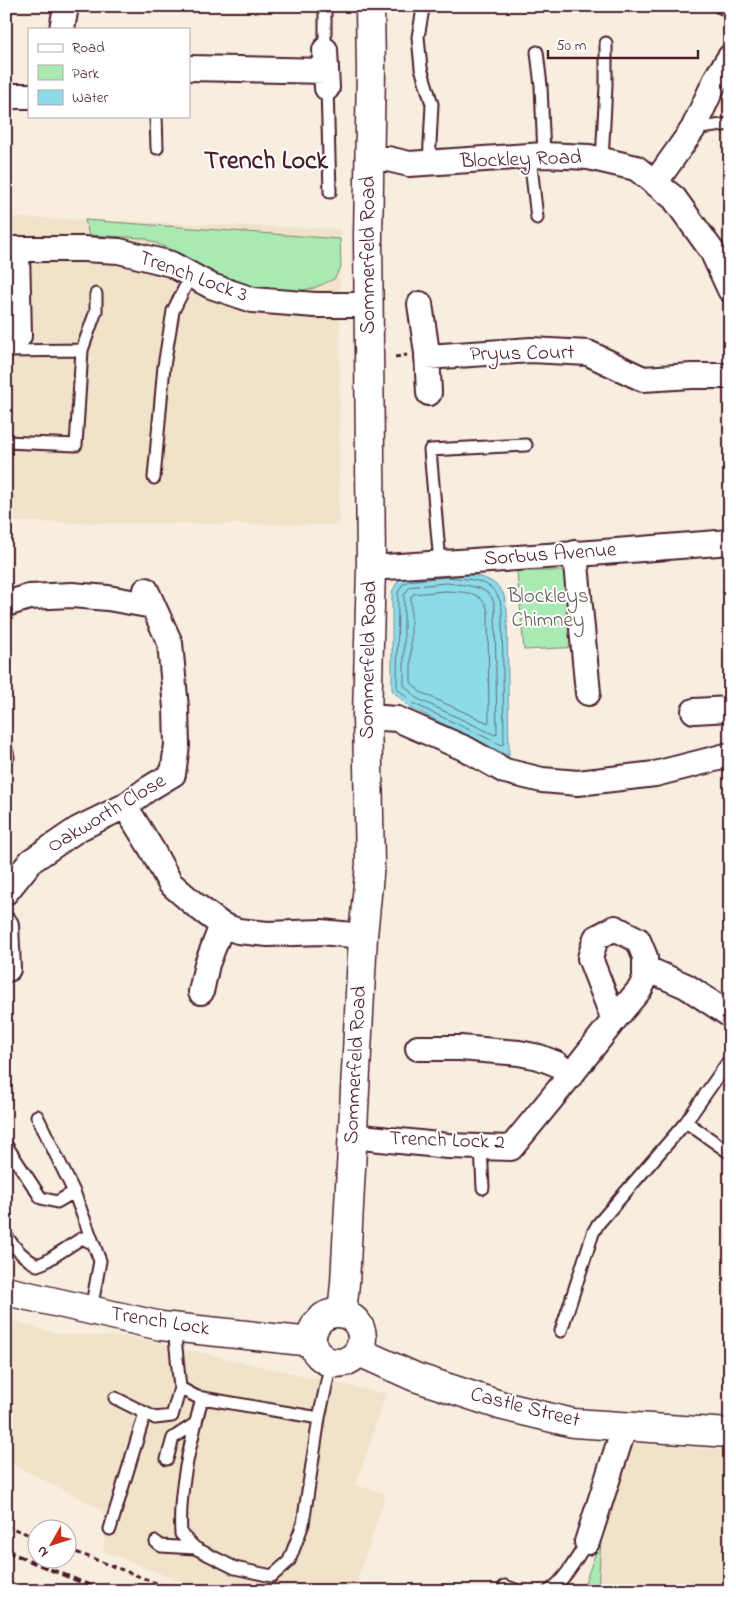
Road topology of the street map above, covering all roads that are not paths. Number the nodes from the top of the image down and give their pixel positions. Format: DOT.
graph roads {
  1 [pos="66,6"];
  2 [pos="325,6"];
  3 [pos="370,6"];
  4 [pos="718,6"];
  5 [pos="423,9"];
  6 [pos="730,11"];
  7 [pos="62,28"];
  8 [pos="606,43"];
  9 [pos="537,52"];
  10 [pos="730,57"];
  11 [pos="190,68"];
  12 [pos="326,70"];
  13 [pos="6,96"];
  14 [pos="28,96"];
  15 [pos="156,118"];
  16 [pos="730,124"];
  17 [pos="693,128"];
  18 [pos="157,148"];
  19 [pos="537,156"];
  20 [pos="369,159"];
  21 [pos="602,160"];
  22 [pos="429,163"];
  23 [pos="656,183"];
  24 [pos="330,192"];
  25 [pos="537,218"];
  26 [pos="12,249"];
  27 [pos="191,275"];
  28 [pos="730,290"];
  29 [pos="96,294"];
  30 [pos="420,304"];
  31 [pos="368,305"];
  32 [pos="13,343"];
  33 [pos="82,350"];
  34 [pos="427,357"];
  35 [pos="730,376"];
  36 [pos="429,393"];
  37 [pos="6,442"];
  38 [pos="526,445"];
  39 [pos="154,478"];
  40 [pos="730,542"];
  41 [pos="575,554"];
  42 [pos="440,563"];
  43 [pos="371,568"];
  44 [pos="6,604"];
  45 [pos="588,693"];
  46 [pos="730,708"];
  47 [pos="694,711"];
  48 [pos="367,717"];
  49 [pos="730,755"];
  50 [pos="125,806"];
  51 [pos="6,892"];
  52 [pos="6,925"];
  53 [pos="222,925"];
  54 [pos="363,936"];
  55 [pos="645,968"];
  56 [pos="8,969"];
  57 [pos="201,992"];
  58 [pos="730,1015"];
  59 [pos="614,1020"];
  60 [pos="418,1048"];
  61 [pos="730,1059"];
  62 [pos="570,1076"];
  63 [pos="37,1116"];
  64 [pos="686,1122"];
  65 [pos="352,1136"];
  66 [pos="6,1145"];
  67 [pos="481,1147"];
  68 [pos="730,1153"];
  69 [pos="483,1188"];
  70 [pos="74,1192"];
  71 [pos="6,1236"];
  72 [pos="94,1244"];
  73 [pos="7,1291"];
  74 [pos="91,1310"];
  75 [pos="342,1314"];
  76 [pos="174,1328"];
  77 [pos="561,1331"];
  78 [pos="312,1342"];
  79 [pos="359,1352"];
  80 [pos="331,1363"];
  81 [pos="180,1388"];
  82 [pos="115,1398"];
  83 [pos="202,1398"];
  84 [pos="145,1413"];
  85 [pos="319,1418"];
  86 [pos="196,1422"];
  87 [pos="625,1425"];
  88 [pos="730,1433"];
  89 [pos="167,1459"];
  90 [pos="110,1529"];
  91 [pos="156,1542"];
  92 [pos="587,1542"];
  93 [pos="195,1548"];
  94 [pos="505,1586"];
  95 [pos="518,1591"];
  96 [pos="549,1591"];
  1 -- 7 [label="street"];
  2 -- 12 [label="lane"];
  3 -- 20 [label="street, Sommerfeld Road"];
  4 -- 6 [label="lane"];
  5 -- 22 [label="lane"];
  8 -- 21 [label="lane"];
  9 -- 19 [label="lane"];
  10 -- 17 [label="street"];
  11 -- 12 [label="street"];
  12 -- 24 [label="lane"];
  13 -- 14 [label="street"];
  15 -- 18 [label="lane"];
  16 -- 17 [label="lane"];
  17 -- 23 [label="street"];
  19 -- 21 [label="street, Blockley Road"];
  19 -- 22 [label="street, Blockley Road"];
  19 -- 25 [label="lane"];
  20 -- 22 [label="street, Blockley Road"];
  20 -- 31 [label="street, Sommerfeld Road"];
  21 -- 23 [label="street, Blockley Road"];
  23 -- 28 [label="street, Blockley Road"];
  26 -- 27 [label="street, Trench Lock 3"];
  26 -- 32 [label="street, Trench Lock 3"];
  27 -- 31 [label="street, Trench Lock 3"];
  27 -- 39 [label="lane"];
  29 -- 33 [label="lane"];
  30 -- 34 [label="street"];
  31 -- 43 [label="street, Sommerfeld Road"];
  32 -- 33 [label="lane"];
  33 -- 37 [label="lane"];
  34 -- 35 [label="street, Pryus Court"];
  34 -- 36 [label="street"];
  38 -- 42 [label="lane"];
  40 -- 41 [label="street, Sorbus Avenue"];
  41 -- 42 [label="street, Sorbus Avenue"];
  41 -- 45 [label="street"];
  42 -- 43 [label="street, Sorbus Avenue"];
  43 -- 48 [label="street, Sommerfeld Road"];
  44 -- 50 [label="street, Oakworth Close"];
  46 -- 47 [label="street"];
  48 -- 49 [label="street"];
  48 -- 54 [label="street, Sommerfeld Road"];
  50 -- 51 [label="street, Oakworth Close"];
  50 -- 53 [label="street"];
  52 -- 56 [label="street"];
  53 -- 54 [label="street"];
  53 -- 57 [label="street"];
  54 -- 65 [label="street, Sommerfeld Road"];
  55 -- 58 [label="street"];
  55 -- 59 [label="street, Trench Lock 2"];
  55 -- 59 [label="street, Trench Lock 2"];
  59 -- 62 [label="street, Trench Lock 2"];
  60 -- 62 [label="street"];
  61 -- 64 [label="lane"];
  62 -- 67 [label="street, Trench Lock 2"];
  63 -- 70 [label="lane"];
  64 -- 68 [label="lane"];
  64 -- 77 [label="lane"];
  65 -- 67 [label="street, Trench Lock 2"];
  65 -- 75 [label="street, Sommerfeld Road"];
  66 -- 70 [label="lane"];
  67 -- 69 [label="lane"];
  70 -- 72 [label="lane"];
  71 -- 72 [label="lane"];
  72 -- 74 [label="lane"];
  73 -- 74 [label="street, Trench Lock"];
  74 -- 76 [label="street, Trench Lock"];
  75 -- 78 [label="street"];
  75 -- 79 [label="street"];
  76 -- 78 [label="street, Trench Lock"];
  76 -- 81 [label="lane"];
  78 -- 80 [label="street"];
  79 -- 80 [label="street"];
  79 -- 87 [label="street, Castle Street"];
  80 -- 85 [label="lane"];
  81 -- 83 [label="lane"];
  81 -- 84 [label="lane"];
  82 -- 84 [label="lane"];
  83 -- 85 [label="lane"];
  83 -- 86 [label="lane"];
  84 -- 90 [label="lane"];
  85 -- 93 [label="lane"];
  86 -- 89 [label="lane"];
  86 -- 93 [label="lane"];
  87 -- 88 [label="street, Castle Street"];
  87 -- 92 [label="street"];
  91 -- 93 [label="lane"];
  92 -- 96 [label="lane"];
  94 -- 95 [label="lane"];
}
